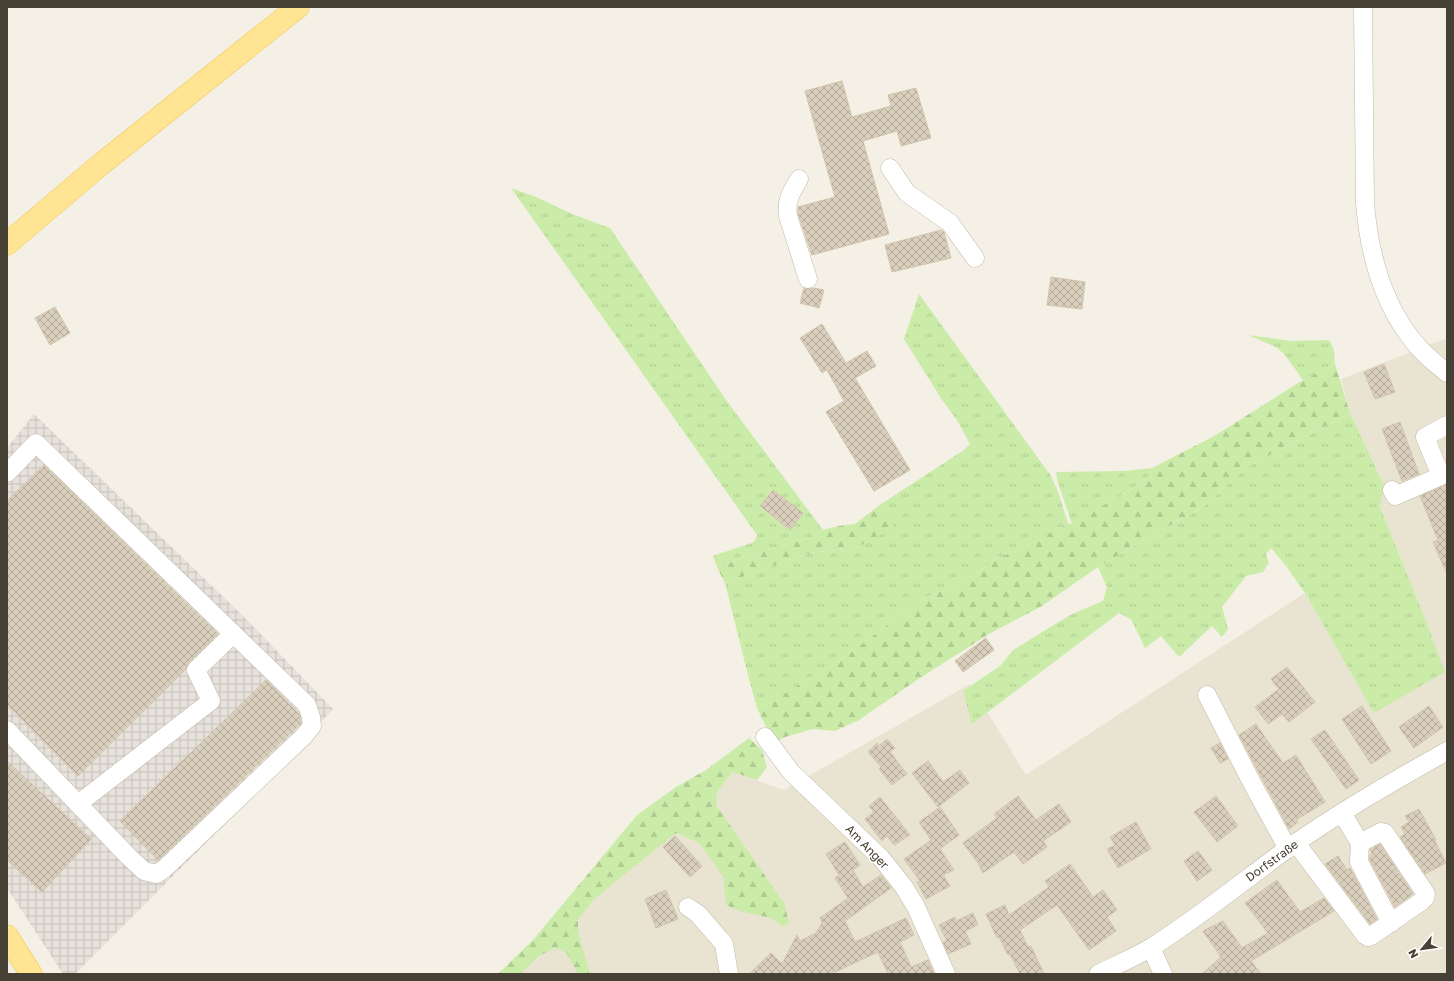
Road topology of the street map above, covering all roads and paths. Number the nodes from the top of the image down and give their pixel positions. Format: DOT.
graph roads {
  1 [pos="298,7"];
  2 [pos="1363,7"];
  3 [pos="890,168"];
  4 [pos="799,179"];
  5 [pos="7,244"];
  6 [pos="975,258"];
  7 [pos="808,279"];
  8 [pos="1447,373"];
  9 [pos="1447,425"];
  10 [pos="7,473"];
  11 [pos="1392,490"];
  12 [pos="233,634"];
  13 [pos="1207,695"];
  14 [pos="7,731"];
  15 [pos="765,737"];
  16 [pos="1447,751"];
  17 [pos="78,804"];
  18 [pos="1342,813"];
  19 [pos="1360,843"];
  20 [pos="1292,846"];
  21 [pos="688,907"];
  22 [pos="1392,923"];
  23 [pos="7,936"];
  24 [pos="1151,948"];
  25 [pos="31,974"];
  26 [pos="729,974"];
  27 [pos="946,974"];
  28 [pos="1098,974"];
  29 [pos="1163,974"];
  1 -- 5 [label="main road"];
  2 -- 8 [label="street"];
  3 -- 6 [label="street"];
  4 -- 7 [label="street"];
  9 -- 11 [label="street"];
  10 -- 12 [label="street"];
  12 -- 17 [label="street"];
  12 -- 17 [label="street"];
  13 -- 20 [label="street"];
  14 -- 17 [label="street"];
  15 -- 27 [label="street, Am Anger"];
  16 -- 18 [label="street, Dorfstraße"];
  18 -- 19 [label="street"];
  18 -- 20 [label="street, Dorfstraße"];
  19 -- 22 [label="street"];
  19 -- 22 [label="street"];
  20 -- 22 [label="street"];
  20 -- 24 [label="street, Dorfstraße"];
  21 -- 26 [label="street"];
  23 -- 25 [label="main road"];
  24 -- 28 [label="street, Dorfstraße"];
  24 -- 29 [label="street"];
}
